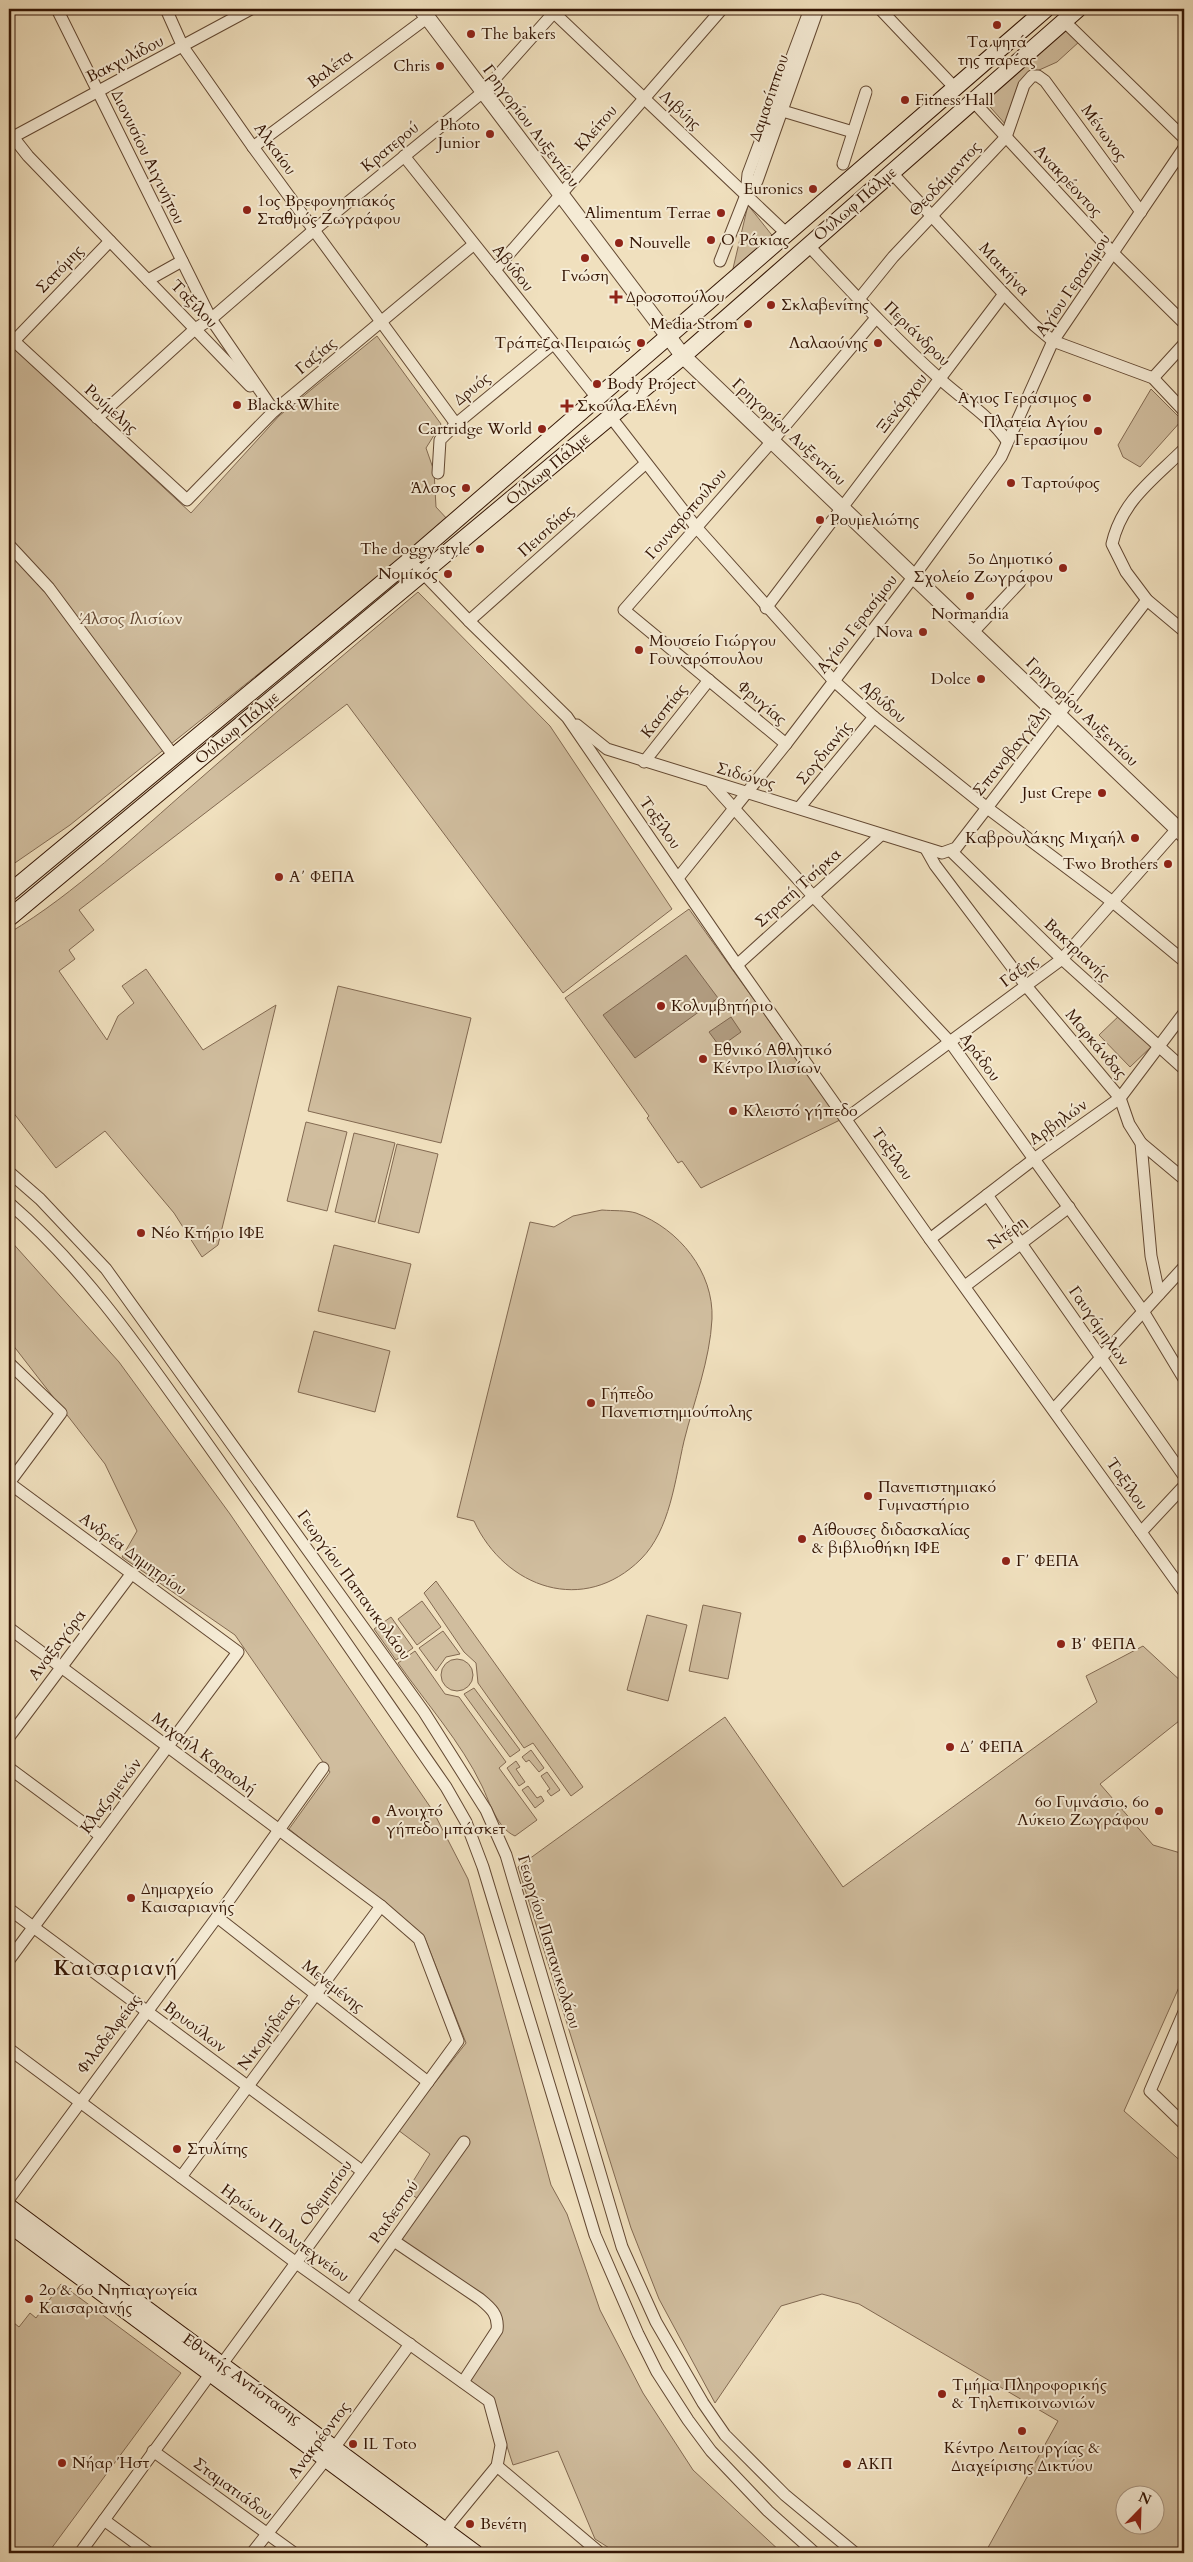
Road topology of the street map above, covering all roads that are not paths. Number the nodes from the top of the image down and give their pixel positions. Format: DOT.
graph roads {
  1 [pos="57,9"];
  2 [pos="166,9"];
  3 [pos="251,9"];
  4 [pos="722,9"];
  5 [pos="810,9"];
  6 [pos="818,9"];
  7 [pos="1046,9"];
  8 [pos="1078,9"];
  9 [pos="1181,9"];
  10 [pos="553,10"];
  11 [pos="886,10"];
  12 [pos="425,12"];
  13 [pos="1184,12"];
  14 [pos="1064,21"];
  15 [pos="183,47"];
  16 [pos="1038,76"];
  17 [pos="955,88"];
  18 [pos="97,91"];
  19 [pos="483,92"];
  20 [pos="866,92"];
  21 [pos="644,98"];
  22 [pos="973,101"];
  23 [pos="777,110"];
  24 [pos="853,132"];
  25 [pos="11,136"];
  26 [pos="1006,138"];
  27 [pos="1184,138"];
  28 [pos="252,147"];
  29 [pos="1184,148"];
  30 [pos="404,156"];
  31 [pos="843,164"];
  32 [pos="891,172"];
  33 [pos="560,194"];
  34 [pos="746,195"];
  35 [pos="1141,212"];
  36 [pos="933,215"];
  37 [pos="314,230"];
  38 [pos="787,234"];
  39 [pos="110,241"];
  40 [pos="473,244"];
  41 [pos="808,245"];
  42 [pos="1113,253"];
  43 [pos="720,260"];
  44 [pos="182,261"];
  45 [pos="495,270"];
  46 [pos="148,280"];
  47 [pos="1004,294"];
  48 [pos="859,299"];
  49 [pos="876,318"];
  50 [pos="211,319"];
  51 [pos="382,322"];
  52 [pos="1184,322"];
  53 [pos="195,329"];
  54 [pos="668,338"];
  55 [pos="14,341"];
  56 [pos="1053,341"];
  57 [pos="553,344"];
  58 [pos="1184,344"];
  59 [pos="682,356"];
  60 [pos="1153,378"];
  61 [pos="941,380"];
  62 [pos="598,399"];
  63 [pos="274,411"];
  64 [pos="1184,411"];
  65 [pos="610,416"];
  66 [pos="97,418"];
  67 [pos="456,424"];
  68 [pos="773,440"];
  69 [pos="1007,441"];
  70 [pos="1184,449"];
  71 [pos="645,464"];
  72 [pos="438,473"];
  73 [pos="188,500"];
  74 [pos="843,507"];
  75 [pos="696,527"];
  76 [pos="9,545"];
  77 [pos="410,560"];
  78 [pos="423,573"];
  79 [pos="914,576"];
  80 [pos="1020,582"];
  81 [pos="1147,600"];
  82 [pos="766,608"];
  83 [pos="624,610"];
  84 [pos="469,622"];
  85 [pos="1184,631"];
  86 [pos="972,632"];
  87 [pos="709,680"];
  88 [pos="833,680"];
  89 [pos="1060,716"];
  90 [pos="567,717"];
  91 [pos="874,717"];
  92 [pos="786,744"];
  93 [pos="173,755"];
  94 [pos="644,762"];
  95 [pos="712,784"];
  96 [pos="746,793"];
  97 [pos="986,807"];
  98 [pos="735,808"];
  99 [pos="799,808"];
  100 [pos="1182,828"];
  101 [pos="881,835"];
  102 [pos="926,849"];
  103 [pos="954,850"];
  104 [pos="678,878"];
  105 [pos="9,893"];
  106 [pos="813,896"];
  107 [pos="1114,903"];
  108 [pos="9,918"];
  109 [pos="1062,959"];
  110 [pos="1184,962"];
  111 [pos="738,965"];
  112 [pos="1027,987"];
  113 [pos="1184,1013"];
  114 [pos="950,1042"];
  115 [pos="1158,1045"];
  116 [pos="1184,1069"];
  117 [pos="1120,1098"];
  118 [pos="847,1118"];
  119 [pos="1141,1142"];
  120 [pos="1034,1158"];
  121 [pos="9,1172"];
  122 [pos="1184,1179"];
  123 [pos="987,1195"];
  124 [pos="9,1203"];
  125 [pos="1069,1207"];
  126 [pos="930,1239"];
  127 [pos="1021,1243"];
  128 [pos="1184,1266"];
  129 [pos="1180,1280"];
  130 [pos="965,1286"];
  131 [pos="1159,1294"];
  132 [pos="1143,1311"];
  133 [pos="1101,1358"];
  134 [pos="9,1363"];
  135 [pos="1184,1379"];
  136 [pos="1054,1409"];
  137 [pos="1184,1476"];
  138 [pos="9,1483"];
  139 [pos="1184,1486"];
  140 [pos="1141,1532"];
  141 [pos="132,1573"];
  142 [pos="1184,1592"];
  143 [pos="9,1628"];
  144 [pos="238,1652"];
  145 [pos="61,1667"];
  146 [pos="9,1737"];
  147 [pos="168,1747"];
  148 [pos="9,1768"];
  149 [pos="323,1768"];
  150 [pos="279,1830"];
  151 [pos="101,1836"];
  152 [pos="381,1906"];
  153 [pos="9,1909"];
  154 [pos="217,1917"];
  155 [pos="33,1927"];
  156 [pos="9,1960"];
  157 [pos="316,1994"];
  158 [pos="146,2011"];
  159 [pos="1184,2013"];
  160 [pos="458,2041"];
  161 [pos="9,2049"];
  162 [pos="428,2082"];
  163 [pos="248,2086"];
  164 [pos="79,2101"];
  165 [pos="1184,2124"];
  166 [pos="464,2142"];
  167 [pos="362,2171"];
  168 [pos="181,2177"];
  169 [pos="9,2199"];
  170 [pos="9,2207"];
  171 [pos="9,2224"];
  172 [pos="394,2241"];
  173 [pos="295,2262"];
  174 [pos="351,2301"];
  175 [pos="410,2344"];
  176 [pos="216,2369"];
  177 [pos="463,2382"];
  178 [pos="153,2451"];
  179 [pos="330,2453"];
  180 [pos="497,2466"];
  181 [pos="104,2520"];
  182 [pos="267,2533"];
  183 [pos="437,2542"];
  184 [pos="80,2553"];
  185 [pos="149,2553"];
  186 [pos="252,2553"];
  187 [pos="294,2553"];
  188 [pos="453,2553"];
  189 [pos="475,2553"];
  190 [pos="598,2553"];
  191 [pos="815,2553"];
  192 [pos="855,2553"];
  1 -- 18 [label="street, Διονυσίου Αιγινήτου"];
  2 -- 15 [label="street, Αλκαίου"];
  3 -- 15 [label="street, Βακχυλίδου"];
  4 -- 21 [label="street, Κλείτου"];
  5 -- 23 [label="street, Δαμασίππου"];
  6 -- 23 [label="street, Δαμασίππου"];
  7 -- 17 [label="main road, Ούλωφ Πάλμε"];
  8 -- 14 [label="main road, Ούλωφ Πάλμε"];
  9 -- 13 [label="street"];
  10 -- 19 [label="street, Κρατερού"];
  10 -- 21 [label="street, Λιβύης"];
  11 -- 17 [label="street"];
  12 -- 19 [label="street, Γρηγορίου Αυξεντίου"];
  12 -- 28 [label="street, Βαλέτα"];
  14 -- 22 [label="main road, Ούλωφ Πάλμε"];
  14 -- 27 [label="street"];
  15 -- 18 [label="street, Βακχυλίδου"];
  15 -- 28 [label="street, Αλκαίου"];
  16 -- 26 [label="street, Θεοδάμαντος"];
  16 -- 35 [label="street, Μένωνος"];
  17 -- 38 [label="main road, Ούλωφ Πάλμε"];
  18 -- 25 [label="street, Βακχυλίδου"];
  18 -- 44 [label="street, Διονυσίου Αιγινήτου"];
  19 -- 30 [label="street, Κρατερού"];
  19 -- 33 [label="street, Γρηγορίου Αυξεντίου"];
  20 -- 24 [label="street"];
  21 -- 33 [label="street, Κλείτου"];
  21 -- 34 [label="street, Λιβύης"];
  22 -- 26 [label="street, Ανακρέοντος"];
  22 -- 32 [label="main road, Ούλωφ Πάλμε"];
  23 -- 24 [label="street"];
  23 -- 34 [label="street, Δαμασίππου"];
  24 -- 31 [label="street"];
  25 -- 39 [label="street, Ταξίλου"];
  26 -- 36 [label="street, Θεοδάμαντος"];
  26 -- 42 [label="street, Ανακρέοντος"];
  28 -- 37 [label="street, Αλκαίου"];
  29 -- 35 [label="street, Αγίου Γερασίμου"];
  30 -- 37 [label="street, Κρατερού"];
  30 -- 40 [label="street, Αβύδου"];
  32 -- 36 [label="street, Μαικήνα"];
  32 -- 41 [label="main road, Ούλωφ Πάλμε"];
  33 -- 45 [label="street, Κλείτου"];
  33 -- 54 [label="street, Γρηγορίου Αυξεντίου"];
  34 -- 38 [label="street, Λιβύης"];
  34 -- 43 [label="street, Δαμασίππου"];
  35 -- 42 [label="street, Αγίου Γερασίμου"];
  36 -- 47 [label="street, Μαικήνα"];
  36 -- 48 [label="street, Θεοδάμαντος"];
  37 -- 50 [label="street, Κρατερού"];
  37 -- 51 [label="street, Αλκαίου"];
  38 -- 54 [label="main road, Ούλωφ Πάλμε"];
  39 -- 46 [label="street, Ταξίλου"];
  39 -- 55 [label="street, Σατόμης"];
  40 -- 45 [label="street, Αβύδου"];
  40 -- 51 [label="street, Γαζίας"];
  41 -- 48 [label="street, Περιάνδρου"];
  41 -- 59 [label="main road, Ούλωφ Πάλμε"];
  42 -- 52 [label="street, Ανακρέοντος"];
  42 -- 56 [label="street, Αγίου Γερασίμου"];
  44 -- 46 [label="street"];
  44 -- 50 [label="street, Διονυσίου Αιγινήτου"];
  45 -- 57 [label="street, Αβύδου"];
  46 -- 53 [label="street, Ταξίλου"];
  47 -- 56 [label="street, Μαικήνα"];
  47 -- 61 [label="street, Ξενάρχου"];
  48 -- 49 [label="street, Περιάνδρου"];
  49 -- 61 [label="street, Περιάνδρου"];
  49 -- 68 [label="street"];
  50 -- 53 [label="street, Κρατερού"];
  50 -- 63 [label="street, Ταξίλου"];
  51 -- 63 [label="street, Γαζίας"];
  51 -- 67 [label="street, Αλκαίου"];
  53 -- 63 [label="street, Ταξίλου"];
  53 -- 66 [label="street, Κρατερού"];
  54 -- 59 [label="street, Γρηγορίου Αυξεντίου"];
  54 -- 62 [label="main road, Ούλωφ Πάλμε"];
  55 -- 66 [label="street, Ρούμελης"];
  56 -- 60 [label="street, Μαικήνα"];
  56 -- 69 [label="street, Αγίου Γερασίμου"];
  57 -- 62 [label="street, Αβύδου"];
  57 -- 67 [label="street, Δρυός"];
  58 -- 60 [label="street"];
  59 -- 65 [label="main road, Ούλωφ Πάλμε"];
  59 -- 68 [label="street, Γρηγορίου Αυξεντίου"];
  60 -- 64 [label="street, Μαικήνα"];
  61 -- 69 [label="street, Περιάνδρου"];
  61 -- 74 [label="street, Ξενάρχου"];
  62 -- 77 [label="main road, Ούλωφ Πάλμε"];
  63 -- 73 [label="street, Γαζίας"];
  65 -- 71 [label="street, Αβύδου"];
  65 -- 78 [label="main road, Ούλωφ Πάλμε"];
  66 -- 73 [label="street, Ρούμελης"];
  67 -- 72 [label="street, Δρυός"];
  68 -- 74 [label="street, Γρηγορίου Αυξεντίου"];
  68 -- 75 [label="street, Γουναροπούλου"];
  69 -- 79 [label="street, Αγίου Γερασίμου"];
  70 -- 81 [label="street"];
  71 -- 75 [label="street, Αβύδου"];
  71 -- 84 [label="street, Πεισιδίας"];
  74 -- 79 [label="street, Γρηγορίου Αυξεντίου"];
  74 -- 82 [label="street, Ξενάρχου"];
  75 -- 82 [label="street, Αβύδου"];
  75 -- 83 [label="street, Γουναροπούλου"];
  76 -- 93 [label="street"];
  77 -- 78 [label="street, Ταξίλου"];
  77 -- 93 [label="main road, Ούλωφ Πάλμε"];
  78 -- 84 [label="street, Ταξίλου"];
  78 -- 108 [label="main road, Ούλωφ Πάλμε"];
  79 -- 86 [label="street, Γρηγορίου Αυξεντίου"];
  79 -- 88 [label="street, Αγίου Γερασίμου"];
  80 -- 86 [label="street"];
  81 -- 85 [label="street"];
  81 -- 89 [label="street, Σπανοβαγγέλη"];
  82 -- 88 [label="street, Αβύδου"];
  83 -- 87 [label="street, Φρυγίας"];
  84 -- 90 [label="street, Ταξίλου"];
  86 -- 89 [label="street, Γρηγορίου Αυξεντίου"];
  87 -- 92 [label="street, Φρυγίας"];
  87 -- 94 [label="street, Κασπίας"];
  88 -- 91 [label="street, Αβύδου"];
  88 -- 92 [label="street, Αγίου Γερασίμου"];
  89 -- 97 [label="street, Σπανοβαγγέλη"];
  89 -- 100 [label="street, Γρηγορίου Αυξεντίου"];
  90 -- 94 [label="street, Σιδώνος"];
  90 -- 104 [label="street, Ταξίλου"];
  91 -- 97 [label="street, Αβύδου"];
  91 -- 99 [label="street, Σογδιανής"];
  92 -- 96 [label="street, Αγίου Γερασίμου"];
  93 -- 105 [label="main road, Ούλωφ Πάλμε"];
  94 -- 95 [label="street, Σιδώνος"];
  95 -- 96 [label="street, Σιδώνος"];
  95 -- 98 [label="street, Αράδου"];
  96 -- 98 [label="street, Αγίου Γερασίμου"];
  96 -- 99 [label="street, Σιδώνος"];
  97 -- 103 [label="street, Σπανοβαγγέλη"];
  97 -- 107 [label="street, Αβύδου"];
  98 -- 104 [label="street, Αγίου Γερασίμου"];
  98 -- 106 [label="street, Αράδου"];
  99 -- 101 [label="street, Σιδώνος"];
  100 -- 107 [label="street, Γάζης"];
  101 -- 102 [label="street, Σιδώνος"];
  101 -- 106 [label="street, Στρατή Τσίρκα"];
  102 -- 103 [label="street"];
  102 -- 112 [label="street, Μαρκάνδας"];
  103 -- 109 [label="street, Βακτριανής"];
  104 -- 111 [label="street, Ταξίλου"];
  106 -- 111 [label="street, Στρατή Τσίρκα"];
  106 -- 114 [label="street, Αράδου"];
  107 -- 109 [label="street, Γάζης"];
  107 -- 110 [label="street, Αβύδου"];
  109 -- 112 [label="street, Γάζης"];
  109 -- 115 [label="street, Βακτριανής"];
  111 -- 118 [label="street, Ταξίλου"];
  112 -- 114 [label="street, Γάζης"];
  112 -- 117 [label="street, Μαρκάνδας"];
  113 -- 115 [label="street, Αρβηλών"];
  114 -- 118 [label="street, Γάζης"];
  114 -- 120 [label="street, Αράδου"];
  115 -- 116 [label="street, Βακτριανής"];
  115 -- 117 [label="street, Αρβηλών"];
  117 -- 119 [label="street, Μαρκάνδας"];
  117 -- 120 [label="street, Αρβηλών"];
  118 -- 126 [label="street, Ταξίλου"];
  119 -- 122 [label="street"];
  119 -- 131 [label="street, Μαρκάνδας"];
  120 -- 123 [label="street, Αρβηλών"];
  120 -- 125 [label="street, Αράδου"];
  121 -- 192 [label="street, Γεωργίου Παπανικολάου"];
  123 -- 126 [label="street, Αρβηλών"];
  123 -- 127 [label="street, Γαυγάμηλων"];
  124 -- 191 [label="street"];
  125 -- 127 [label="street, Ντέρη"];
  125 -- 132 [label="street, Αράδου"];
  126 -- 130 [label="street, Ταξίλου"];
  127 -- 130 [label="street, Ντέρη"];
  127 -- 133 [label="street, Γαυγάμηλων"];
  128 -- 129 [label="street"];
  129 -- 131 [label="street"];
  130 -- 136 [label="street, Ταξίλου"];
  131 -- 132 [label="street"];
  132 -- 133 [label="street"];
  132 -- 135 [label="street, Αράδου"];
  133 -- 136 [label="street"];
  133 -- 137 [label="street, Γαυγάμηλων"];
  134 -- 138 [label="street"];
  136 -- 140 [label="street, Ταξίλου"];
  138 -- 141 [label="street, Ανδρέα Δημητρίου"];
  139 -- 140 [label="street"];
  140 -- 142 [label="street, Ταξίλου"];
  141 -- 144 [label="street, Ανδρέα Δημητρίου"];
  141 -- 145 [label="street, Αναξαγόρα"];
  143 -- 145 [label="street, Μιχαήλ Καραολή"];
  144 -- 147 [label="street, Κλαζομενών"];
  145 -- 146 [label="street, Αναξαγόρα"];
  145 -- 147 [label="street, Μιχαήλ Καραολή"];
  147 -- 150 [label="street, Μιχαήλ Καραολή"];
  147 -- 151 [label="street, Κλαζομενών"];
  148 -- 151 [label="street"];
  149 -- 150 [label="street, Φιλαδελφείας"];
  150 -- 152 [label="street, Μιχαήλ Καραολή"];
  150 -- 154 [label="street, Φιλαδελφείας"];
  151 -- 155 [label="street, Κλαζομενών"];
  152 -- 157 [label="street, Νικομήδειας"];
  152 -- 160 [label="street, Μιχαήλ Καραολή"];
  153 -- 155 [label="street, Βρυούλων"];
  154 -- 157 [label="street, Μενεμένης"];
  154 -- 158 [label="street, Φιλαδελφείας"];
  155 -- 156 [label="street, Κλαζομενών"];
  155 -- 158 [label="street, Βρυούλων"];
  157 -- 162 [label="street, Μενεμένης"];
  157 -- 163 [label="street, Νικομήδειας"];
  158 -- 163 [label="street, Βρυούλων"];
  158 -- 164 [label="street, Φιλαδελφείας"];
  159 -- 165 [label="street"];
  160 -- 162 [label="street, Οδεμησίου"];
  161 -- 164 [label="street, Ηρώων Πολυτεχνείου"];
  162 -- 167 [label="street, Οδεμησίου"];
  163 -- 167 [label="street, Βρυούλων"];
  163 -- 168 [label="street, Νικομήδειας"];
  164 -- 168 [label="street, Ηρώων Πολυτεχνείου"];
  164 -- 169 [label="street, Φιλαδελφείας"];
  166 -- 172 [label="street, Ραιδεστού"];
  167 -- 173 [label="street, Οδεμησίου"];
  168 -- 173 [label="street, Ηρώων Πολυτεχνείου"];
  170 -- 176 [label="main road, Εθνικής Αντίστασης"];
  171 -- 176 [label="main road, Εθνικής Αντίστασης"];
  172 -- 174 [label="street, Ραιδεστού"];
  172 -- 177 [label="street"];
  173 -- 174 [label="street, Ηρώων Πολυτεχνείου"];
  173 -- 176 [label="street, Οδεμησίου"];
  174 -- 175 [label="street, Ηρώων Πολυτεχνείου"];
  175 -- 177 [label="street, Ηρώων Πολυτεχνείου"];
  175 -- 179 [label="street, Ανακρέοντος"];
  176 -- 178 [label="street, Οδεμησίου"];
  176 -- 179 [label="main road, Εθνικής Αντίστασης"];
  177 -- 180 [label="street, Ηρώων Πολυτεχνείου"];
  178 -- 181 [label="street, Οδεμησίου"];
  178 -- 182 [label="street, Σταματιάδου"];
  179 -- 182 [label="street, Ανακρέοντος"];
  179 -- 183 [label="main road, Εθνικής Αντίστασης"];
  180 -- 183 [label="street"];
  180 -- 190 [label="street"];
  181 -- 184 [label="street, Οδεμησίου"];
  181 -- 185 [label="street"];
  182 -- 186 [label="street, Ανακρέοντος"];
  182 -- 187 [label="street, Σταματιάδου"];
  183 -- 188 [label="main road, Εθνικής Αντίστασης"];
  183 -- 189 [label="main road, Εθνικής Αντίστασης"];
}
